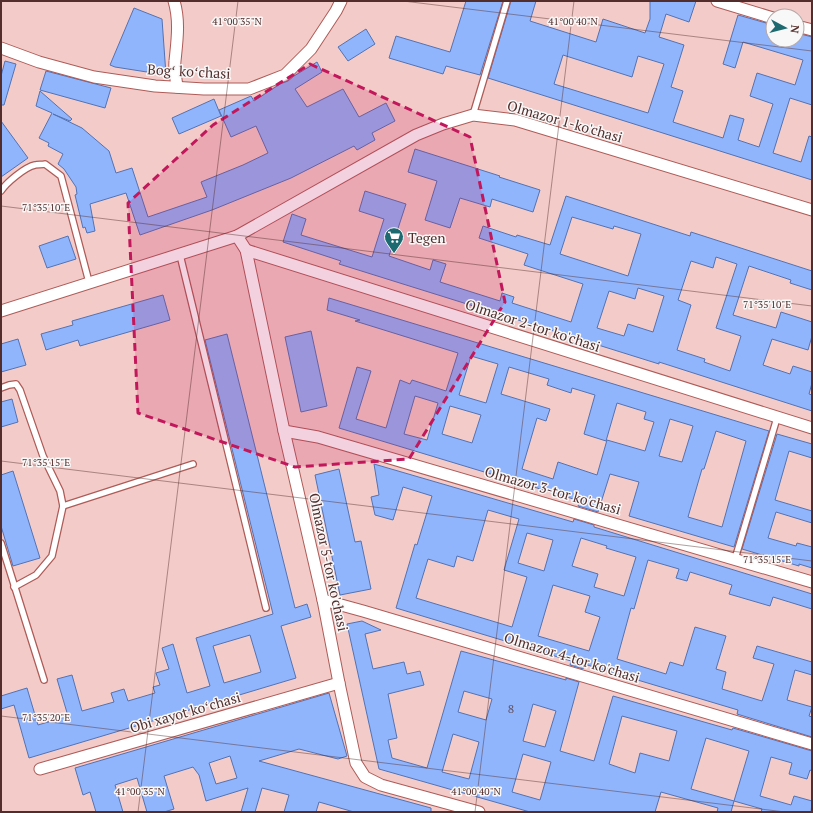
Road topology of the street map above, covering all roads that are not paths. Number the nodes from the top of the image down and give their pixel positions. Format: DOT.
graph roads {
  1 [pos="174,1"];
  2 [pos="341,1"];
  3 [pos="507,1"];
  4 [pos="717,1"];
  5 [pos="765,16"];
  6 [pos="1,48"];
  7 [pos="177,87"];
  8 [pos="474,115"];
  9 [pos="1,192"];
  10 [pos="812,210"];
  11 [pos="237,236"];
  12 [pos="246,250"];
  13 [pos="180,255"];
  14 [pos="89,282"];
  15 [pos="1,310"];
  16 [pos="1,388"];
  17 [pos="777,418"];
  18 [pos="812,428"];
  19 [pos="284,431"];
  20 [pos="193,464"];
  21 [pos="63,506"];
  22 [pos="1,543"];
  23 [pos="735,559"];
  24 [pos="812,582"];
  25 [pos="14,587"];
  26 [pos="323,600"];
  27 [pos="266,608"];
  28 [pos="44,680"];
  29 [pos="339,682"];
  30 [pos="812,744"];
  31 [pos="40,769"];
  32 [pos="479,812"];
  1 -- 7 [label="street"];
  2 -- 7 [label="street, Bogʻ koʻchasi"];
  3 -- 8 [label="lane"];
  4 -- 5 [label="street"];
  6 -- 7 [label="street, Bogʻ koʻchasi"];
  8 -- 10 [label="street, Olmazor 1-ko'chasi"];
  8 -- 11 [label="street, Olmazor 1-ko'chasi"];
  9 -- 14 [label="lane"];
  11 -- 12 [label="street, Olmazor 5-tor ko'chasi"];
  11 -- 13 [label="street, Olmazor 1-ko'chasi"];
  12 -- 17 [label="street, Olmazor 2-tor ko'chasi"];
  12 -- 19 [label="street, Olmazor 5-tor ko'chasi"];
  13 -- 14 [label="street, Olmazor 1-ko'chasi"];
  13 -- 27 [label="lane"];
  14 -- 15 [label="street, Olmazor 1-ko'chasi"];
  16 -- 21 [label="lane"];
  17 -- 18 [label="street, Olmazor 2-tor ko'chasi"];
  17 -- 23 [label="lane"];
  19 -- 23 [label="street, Olmazor 3-tor ko'chasi"];
  19 -- 26 [label="street, Olmazor 5-tor ko'chasi"];
  20 -- 21 [label="lane"];
  21 -- 25 [label="lane"];
  22 -- 25 [label="lane"];
  23 -- 24 [label="street, Olmazor 3-tor ko'chasi"];
  25 -- 28 [label="lane"];
  26 -- 29 [label="street, Olmazor 5-tor ko'chasi"];
  26 -- 30 [label="street, Olmazor 4-tor ko'chasi"];
  29 -- 31 [label="street, Obi xayot koʻchasi"];
  29 -- 32 [label="street, Olmazor 5-tor ko'chasi"];
}
